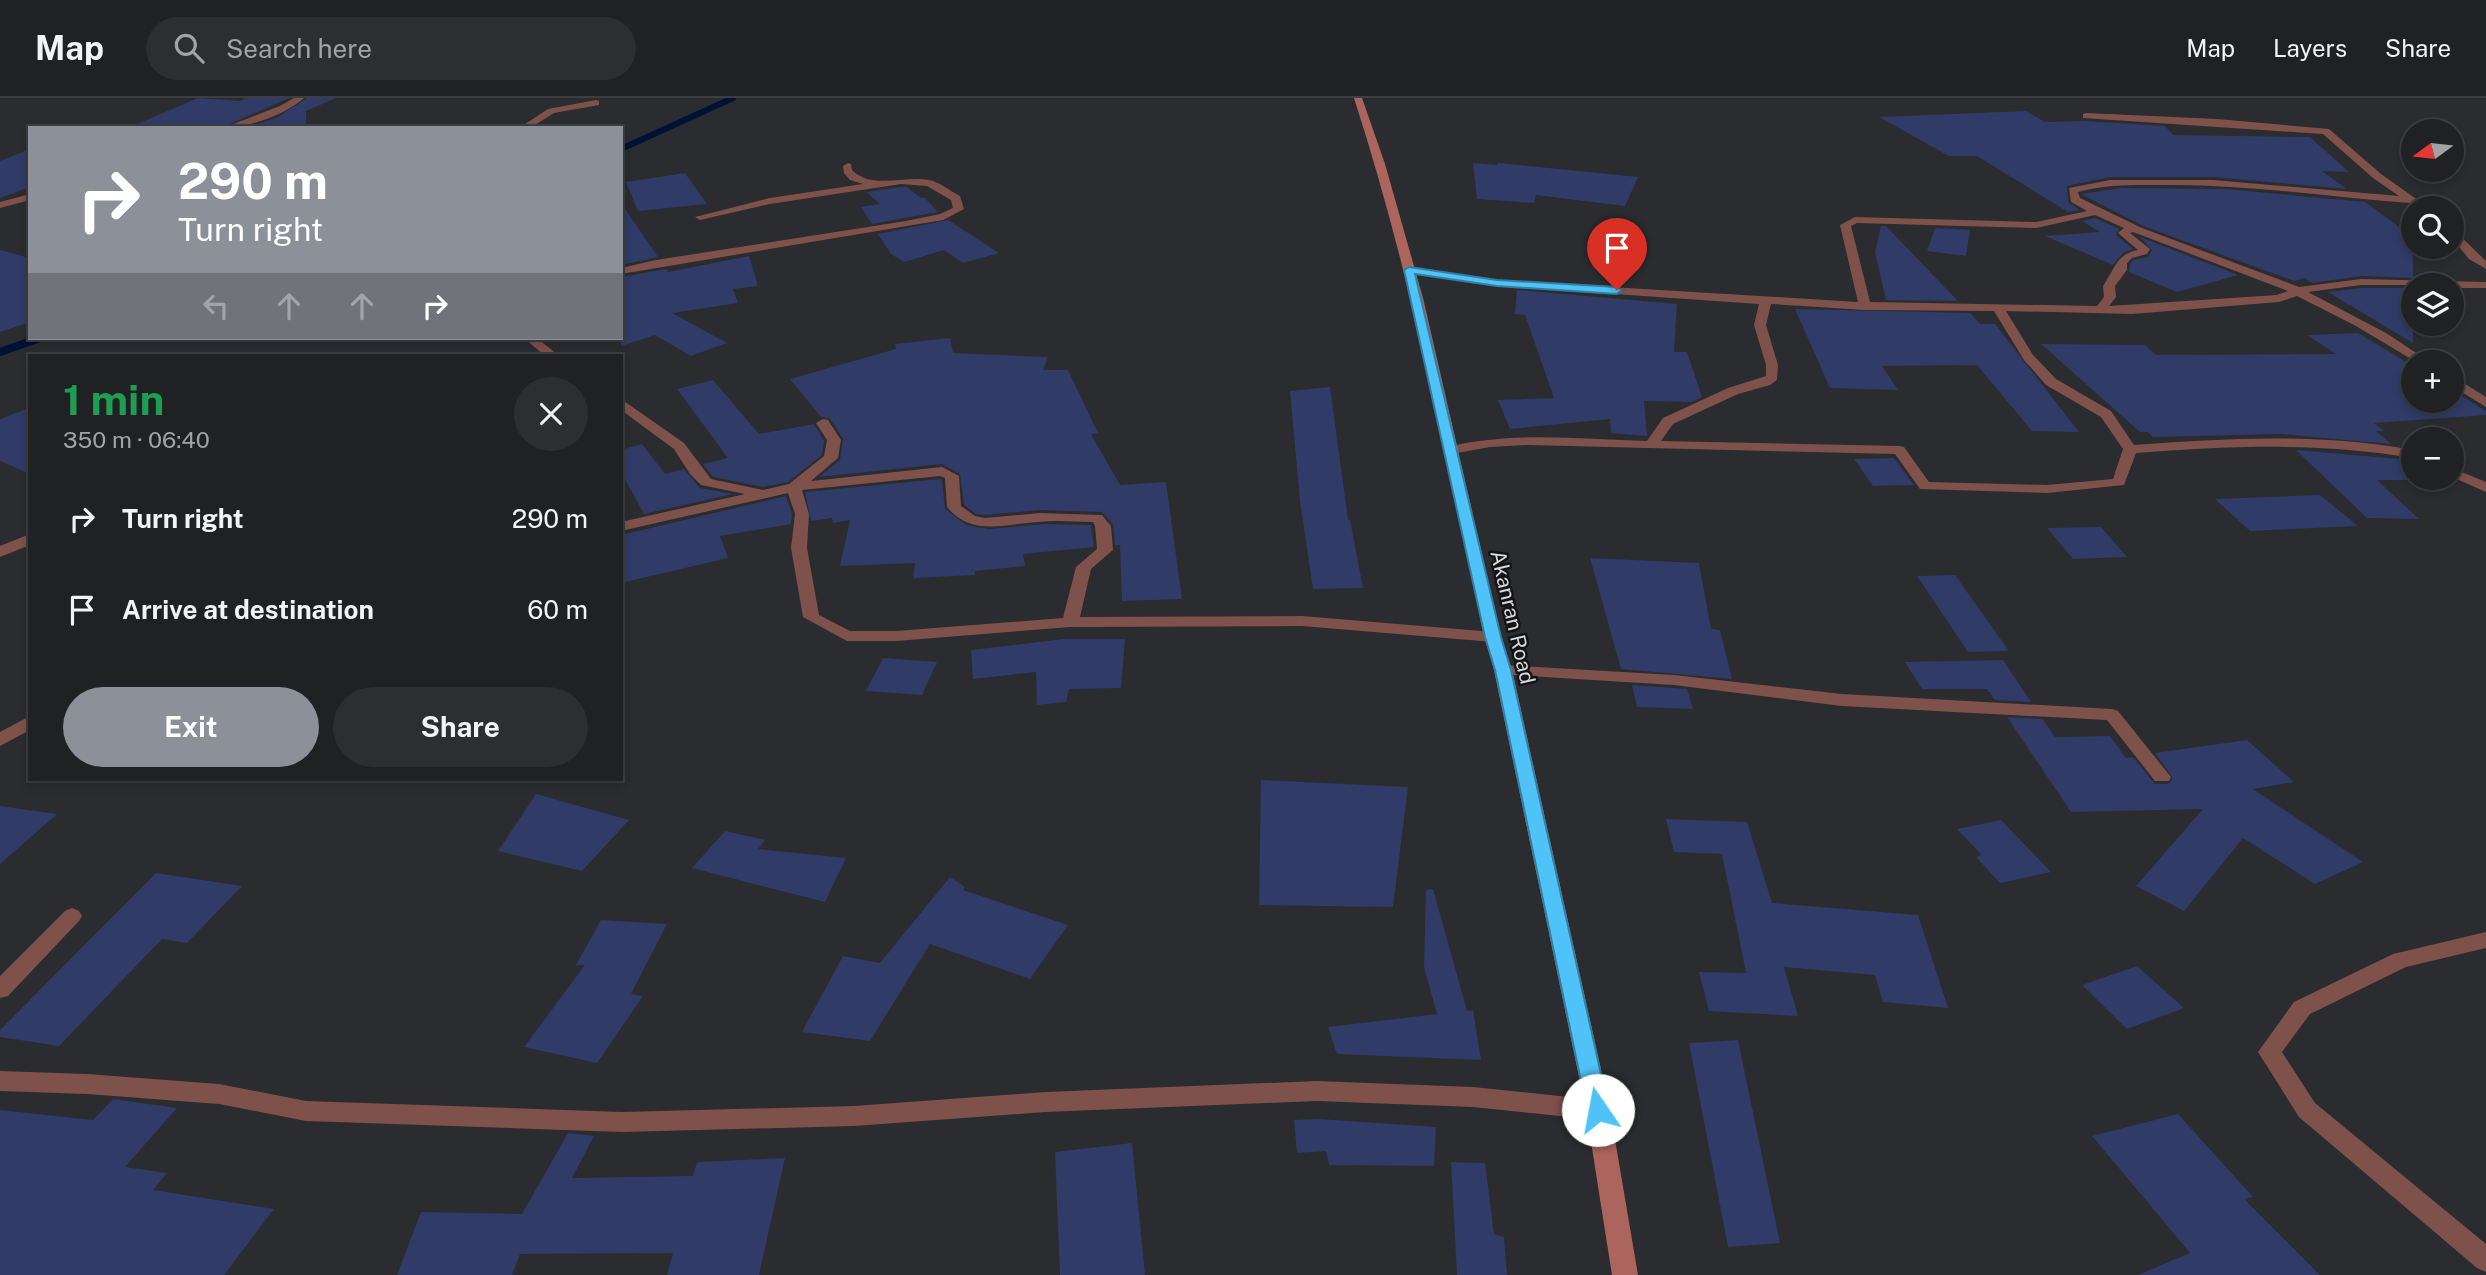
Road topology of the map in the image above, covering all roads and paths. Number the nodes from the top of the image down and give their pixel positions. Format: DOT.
graph roads {
  1 [pos="300,98"];
  2 [pos="1357,98"];
  3 [pos="596,103"];
  4 [pos="2086,116"];
  5 [pos="233,126"];
  6 [pos="526,126"];
  7 [pos="848,166"];
  8 [pos="874,184"];
  9 [pos="2404,196"];
  10 [pos="28,198"];
  11 [pos="2401,199"];
  12 [pos="0,205"];
  13 [pos="2095,212"];
  14 [pos="701,217"];
  15 [pos="2132,229"];
  16 [pos="2464,246"];
  17 [pos="2486,266"];
  18 [pos="1409,270"];
  19 [pos="623,271"];
  20 [pos="2486,285"];
  21 [pos="2299,293"];
  22 [pos="1766,301"];
  23 [pos="1865,306"];
  24 [pos="1997,307"];
  25 [pos="2101,309"];
  26 [pos="533,340"];
  27 [pos="2404,350"];
  28 [pos="551,354"];
  29 [pos="2464,388"];
  30 [pos="2486,403"];
  31 [pos="623,404"];
  32 [pos="823,423"];
  33 [pos="1652,444"];
  34 [pos="2130,449"];
  35 [pos="1451,450"];
  36 [pos="2401,451"];
  37 [pos="2464,478"];
  38 [pos="794,487"];
  39 [pos="2486,488"];
  40 [pos="764,494"];
  41 [pos="623,527"];
  42 [pos="28,539"];
  43 [pos="0,552"];
  44 [pos="1070,622"];
  45 [pos="1493,637"];
  46 [pos="1503,670"];
  47 [pos="28,723"];
  48 [pos="0,740"];
  49 [pos="2162,777"];
  50 [pos="72,916"];
  51 [pos="2486,940"];
  52 [pos="0,990"];
  53 [pos="0,1081"];
  54 [pos="1598,1110"];
  55 [pos="2486,1260"];
  56 [pos="1625,1275"];
  1 -- 5 [label="street"];
  2 -- 18 [label="main road, Akanran Road"];
  3 -- 6 [label="street"];
  4 -- 9 [label="street"];
  7 -- 8 [label="street"];
  8 -- 14 [label="street"];
  8 -- 19 [label="street"];
  10 -- 12 [label="street"];
  11 -- 13 [label="street"];
  13 -- 15 [label="street"];
  13 -- 23 [label="street"];
  15 -- 21 [label="street"];
  15 -- 25 [label="street"];
  16 -- 17 [label="street"];
  18 -- 22 [label="street"];
  18 -- 35 [label="main road, Akanran Road"];
  20 -- 21 [label="street"];
  21 -- 25 [label="street"];
  21 -- 27 [label="street"];
  22 -- 23 [label="street"];
  22 -- 33 [label="street"];
  23 -- 24 [label="street"];
  24 -- 25 [label="street"];
  24 -- 34 [label="street"];
  26 -- 28 [label="street"];
  29 -- 30 [label="street"];
  31 -- 40 [label="street"];
  32 -- 38 [label="street"];
  33 -- 34 [label="street"];
  33 -- 35 [label="street"];
  34 -- 36 [label="street"];
  35 -- 45 [label="main road, Akanran Road"];
  37 -- 39 [label="street"];
  38 -- 40 [label="street"];
  38 -- 44 [label="street"];
  38 -- 44 [label="street"];
  40 -- 41 [label="street"];
  42 -- 43 [label="street"];
  44 -- 45 [label="street"];
  45 -- 46 [label="main road, Akanran Road"];
  46 -- 49 [label="street"];
  46 -- 54 [label="main road, Akanran Road"];
  47 -- 48 [label="street"];
  50 -- 52 [label="street"];
  51 -- 55 [label="street"];
  53 -- 54 [label="street"];
  54 -- 56 [label="main road, Akanran Road"];
}
